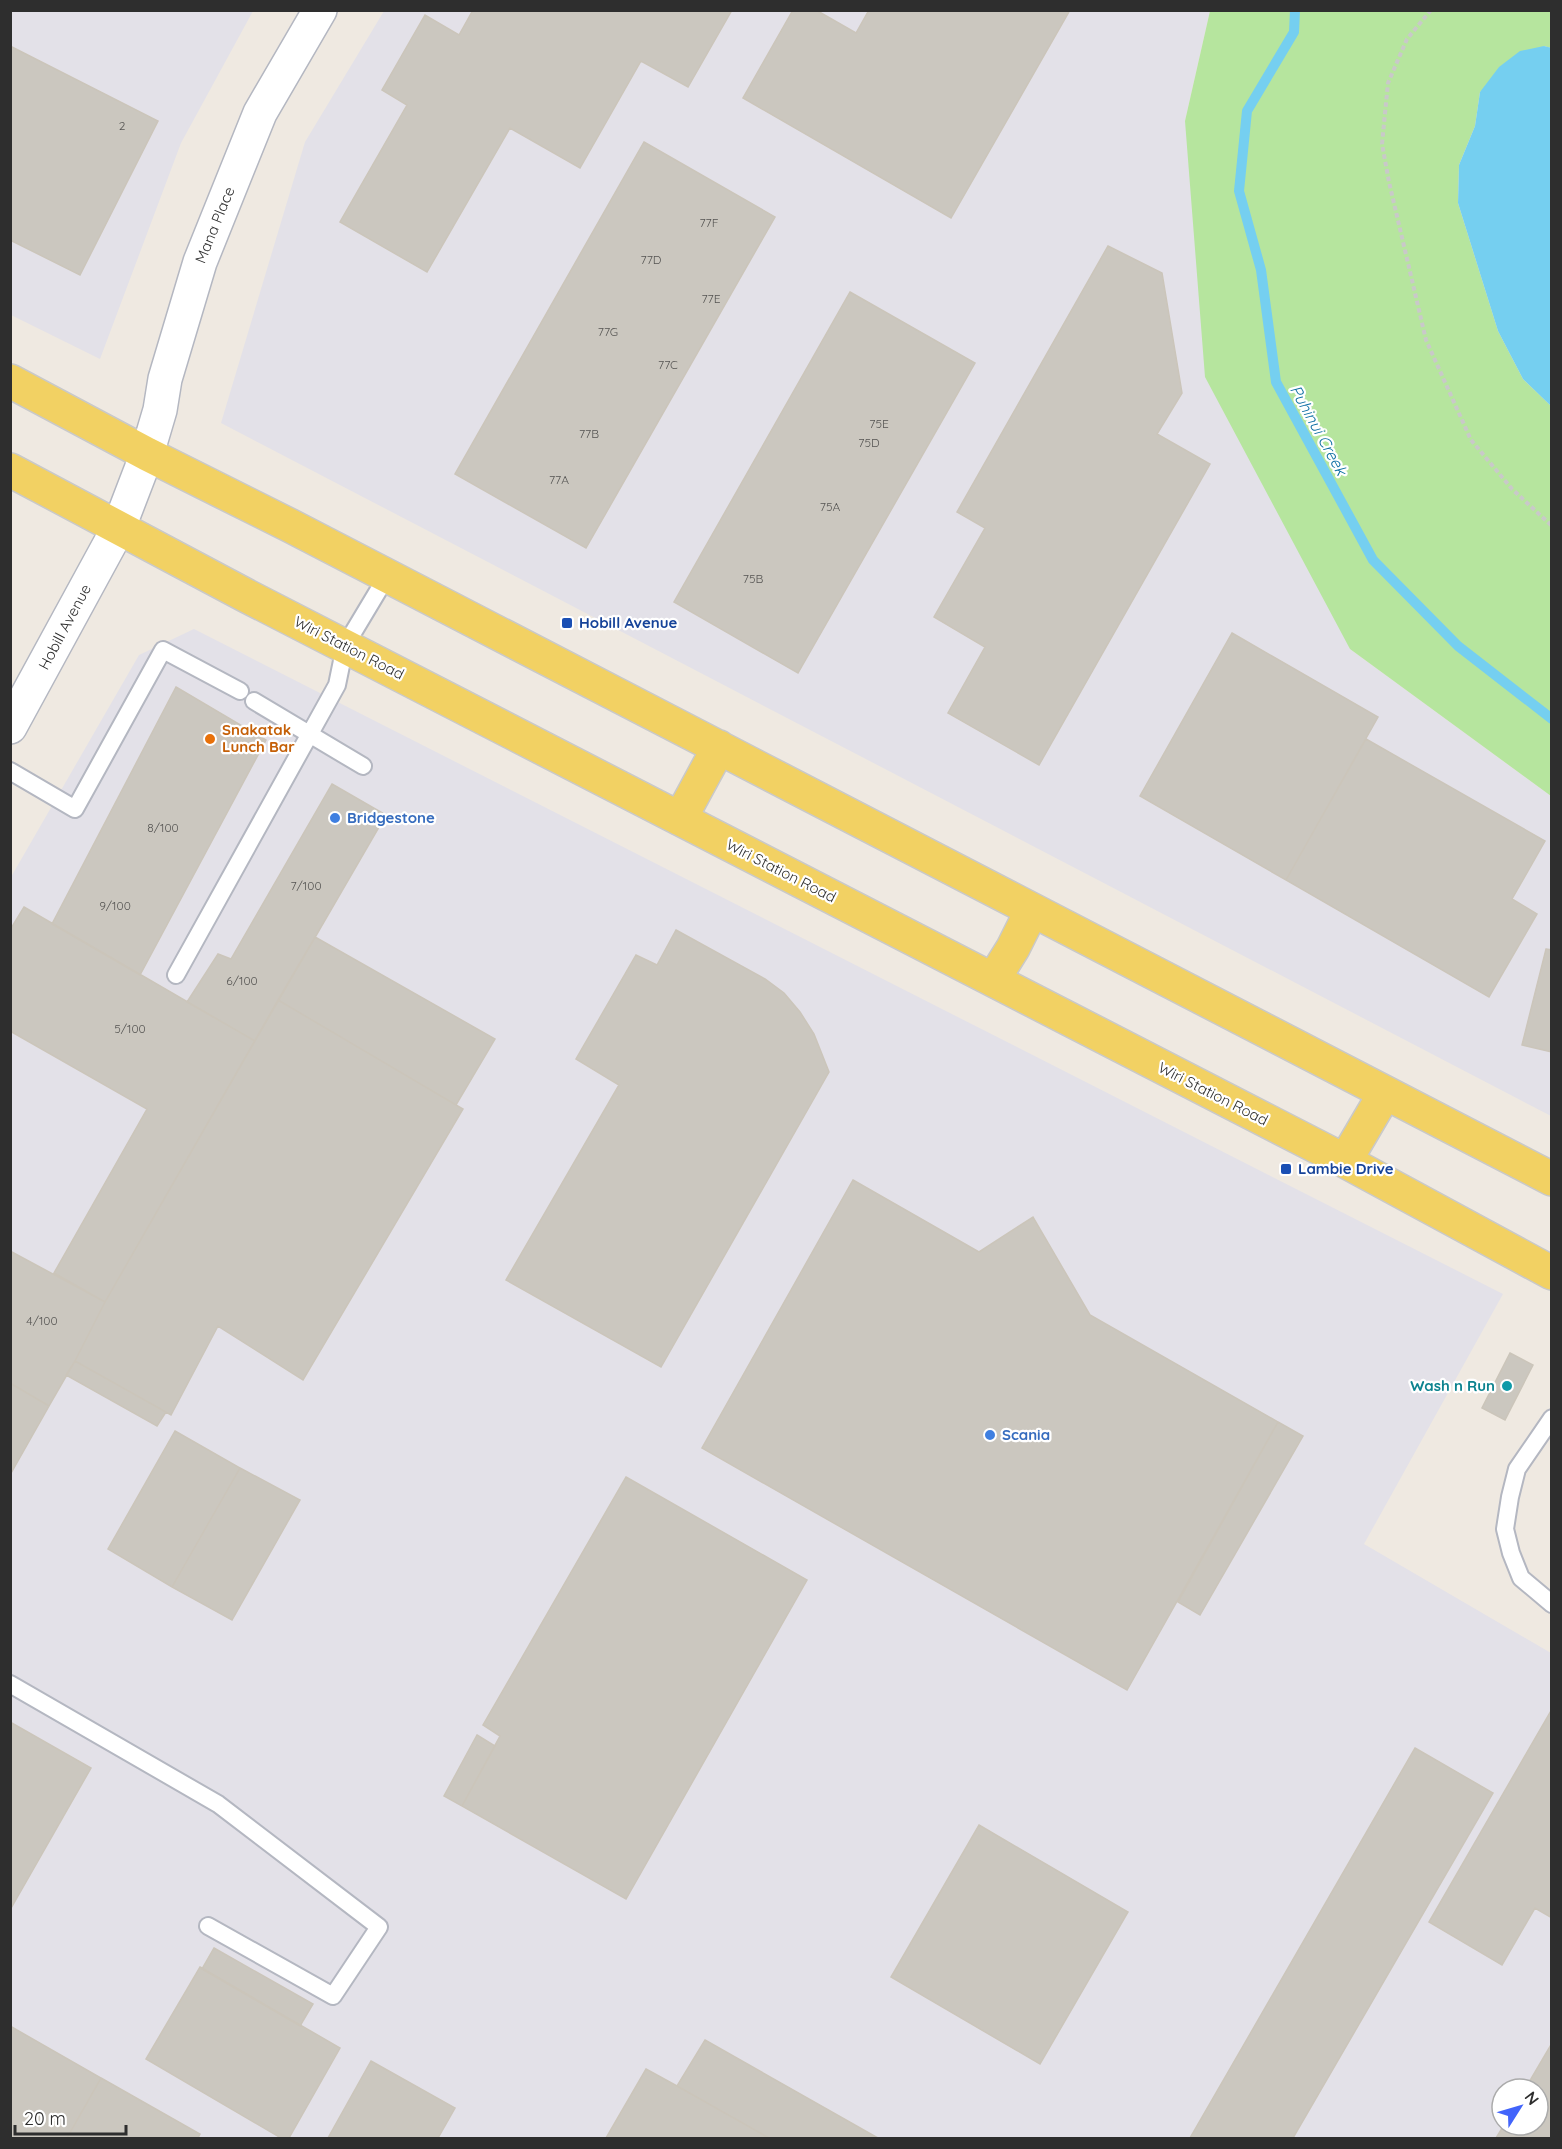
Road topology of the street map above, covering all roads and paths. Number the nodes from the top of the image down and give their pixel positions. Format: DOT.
graph roads {
  1 [pos="320,10"];
  2 [pos="1431,10"];
  3 [pos="10,381"];
  4 [pos="147,454"];
  5 [pos="10,470"];
  6 [pos="1551,526"];
  7 [pos="119,527"];
  8 [pos="387,576"];
  9 [pos="345,646"];
  10 [pos="10,727"];
  11 [pos="309,734"];
  12 [pos="719,747"];
  13 [pos="363,766"];
  14 [pos="10,771"];
  15 [pos="681,819"];
  16 [pos="1032,910"];
  17 [pos="176,975"];
  18 [pos="993,980"];
  19 [pos="1385,1093"];
  20 [pos="1345,1161"];
  21 [pos="1551,1179"];
  22 [pos="1551,1273"];
  23 [pos="1551,1418"];
  24 [pos="1551,1605"];
  25 [pos="10,1684"];
  26 [pos="208,1926"];
  1 -- 4 [label="street, Mana Place"];
  2 -- 6 [label="path"];
  3 -- 4 [label="main road"];
  4 -- 7 [label="street, Mana Place"];
  4 -- 8 [label="main road"];
  5 -- 7 [label="main road, Wiri Station Road"];
  7 -- 9 [label="main road, Wiri Station Road"];
  7 -- 10 [label="street, Hobill Avenue"];
  8 -- 9 [label="lane"];
  8 -- 12 [label="main road"];
  9 -- 11 [label="lane"];
  9 -- 15 [label="main road, Wiri Station Road"];
  11 -- 13 [label="lane"];
  11 -- 14 [label="lane"];
  11 -- 17 [label="lane"];
  12 -- 15 [label="main road"];
  12 -- 16 [label="main road"];
  15 -- 18 [label="main road, Wiri Station Road"];
  16 -- 18 [label="main road"];
  16 -- 19 [label="main road"];
  18 -- 20 [label="main road, Wiri Station Road"];
  19 -- 20 [label="main road"];
  19 -- 21 [label="main road"];
  20 -- 22 [label="main road, Wiri Station Road"];
  23 -- 24 [label="lane"];
  25 -- 26 [label="lane"];
}
